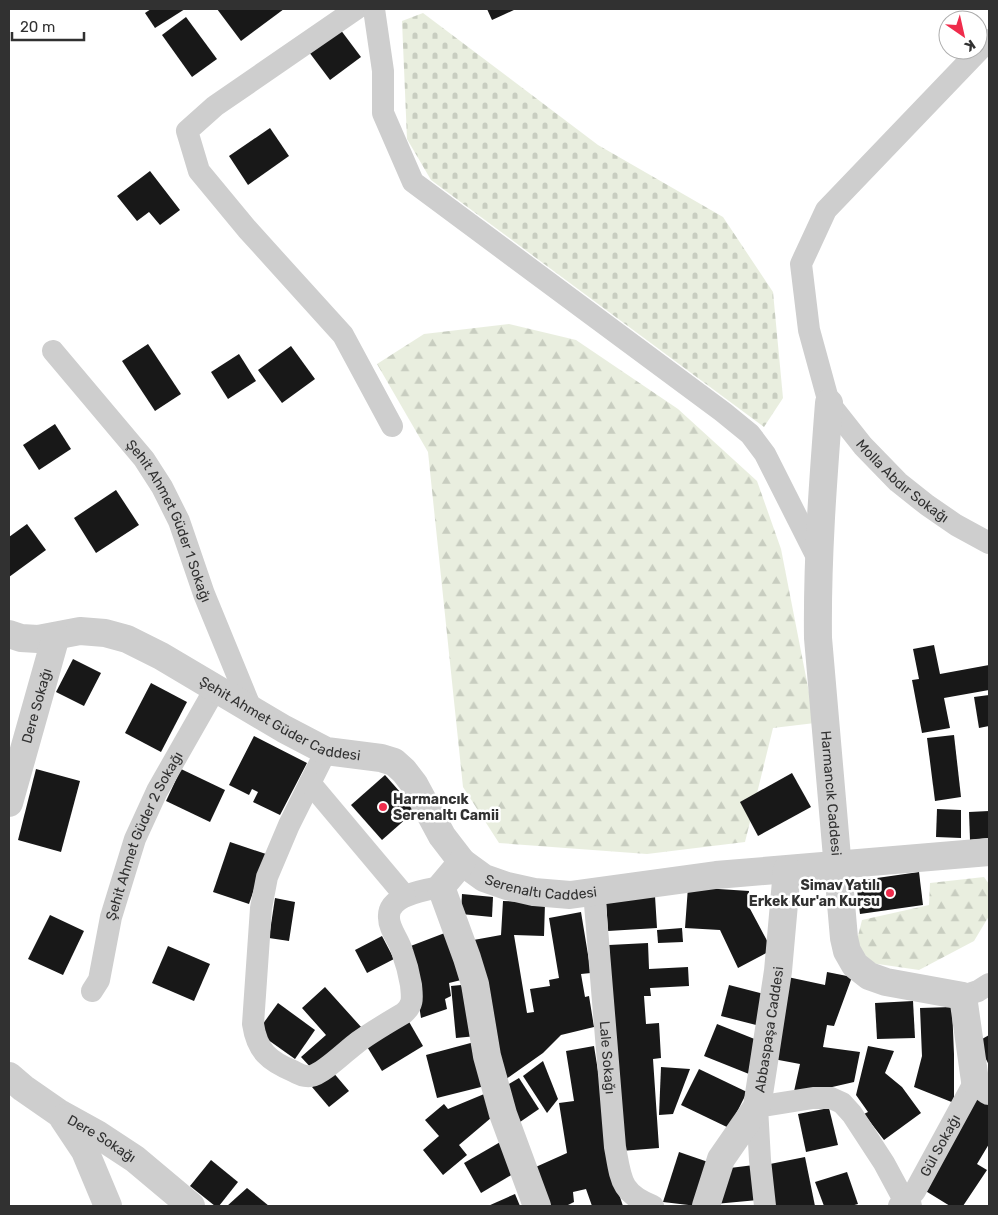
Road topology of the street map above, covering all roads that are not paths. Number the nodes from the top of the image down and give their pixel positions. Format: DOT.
graph roads {
  1 [pos="356,9"];
  2 [pos="374,9"];
  3 [pos="989,40"];
  4 [pos="53,351"];
  5 [pos="829,403"];
  6 [pos="392,426"];
  7 [pos="956,525"];
  8 [pos="989,542"];
  9 [pos="989,560"];
  10 [pos="819,561"];
  11 [pos="9,634"];
  12 [pos="56,636"];
  13 [pos="215,689"];
  14 [pos="252,711"];
  15 [pos="326,751"];
  16 [pos="310,783"];
  17 [pos="9,803"];
  18 [pos="989,852"];
  19 [pos="462,862"];
  20 [pos="837,865"];
  21 [pos="787,870"];
  22 [pos="441,888"];
  23 [pos="594,892"];
  24 [pos="405,896"];
  25 [pos="989,984"];
  26 [pos="92,991"];
  27 [pos="963,996"];
  28 [pos="9,1076"];
  29 [pos="982,1086"];
  30 [pos="757,1107"];
  31 [pos="59,1112"];
  32 [pos="904,1205"];
  33 [pos="108,1206"];
  34 [pos="191,1206"];
  35 [pos="537,1206"];
  36 [pos="653,1206"];
  37 [pos="706,1206"];
  38 [pos="765,1206"];
  1 -- 6 [label="street"];
  2 -- 10 [label="street"];
  3 -- 5 [label="street"];
  4 -- 14 [label="street, Şehit Ahmet Güder 1 Sokağı"];
  5 -- 7 [label="street, Molla Abdır Sokağı"];
  5 -- 10 [label="street, Harmancık Caddesi"];
  7 -- 8 [label="street, Molla Abdır Sokağı"];
  7 -- 9 [label="street"];
  10 -- 20 [label="street, Harmancık Caddesi"];
  11 -- 12 [label="street, Şehit Ahmet Güder Caddesi"];
  12 -- 13 [label="street, Şehit Ahmet Güder Caddesi"];
  12 -- 17 [label="street, Dere Sokağı"];
  13 -- 14 [label="street, Şehit Ahmet Güder Caddesi"];
  13 -- 26 [label="street, Şehit Ahmet Güder 2 Sokağı"];
  14 -- 15 [label="street, Şehit Ahmet Güder Caddesi"];
  15 -- 16 [label="street"];
  15 -- 19 [label="street, Şehit Ahmet Güder Caddesi"];
  16 -- 24 [label="street"];
  16 -- 24 [label="street"];
  18 -- 20 [label="street, Serenaltı Caddesi"];
  19 -- 22 [label="street"];
  19 -- 23 [label="street, Serenaltı Caddesi"];
  20 -- 21 [label="street, Serenaltı Caddesi"];
  20 -- 27 [label="street, Harmancık Caddesi"];
  21 -- 23 [label="street, Serenaltı Caddesi"];
  21 -- 30 [label="street, Abbaspaşa Caddesi"];
  22 -- 24 [label="street"];
  22 -- 35 [label="street"];
  23 -- 36 [label="street, Lale Sokağı"];
  25 -- 27 [label="street"];
  27 -- 29 [label="street"];
  28 -- 31 [label="street, Dere Sokağı"];
  29 -- 32 [label="street, Gül Sokağı"];
  30 -- 32 [label="street"];
  30 -- 37 [label="street, Abbaspaşa Caddesi"];
  30 -- 38 [label="street"];
  31 -- 33 [label="street"];
  31 -- 34 [label="street, Dere Sokağı"];
}
